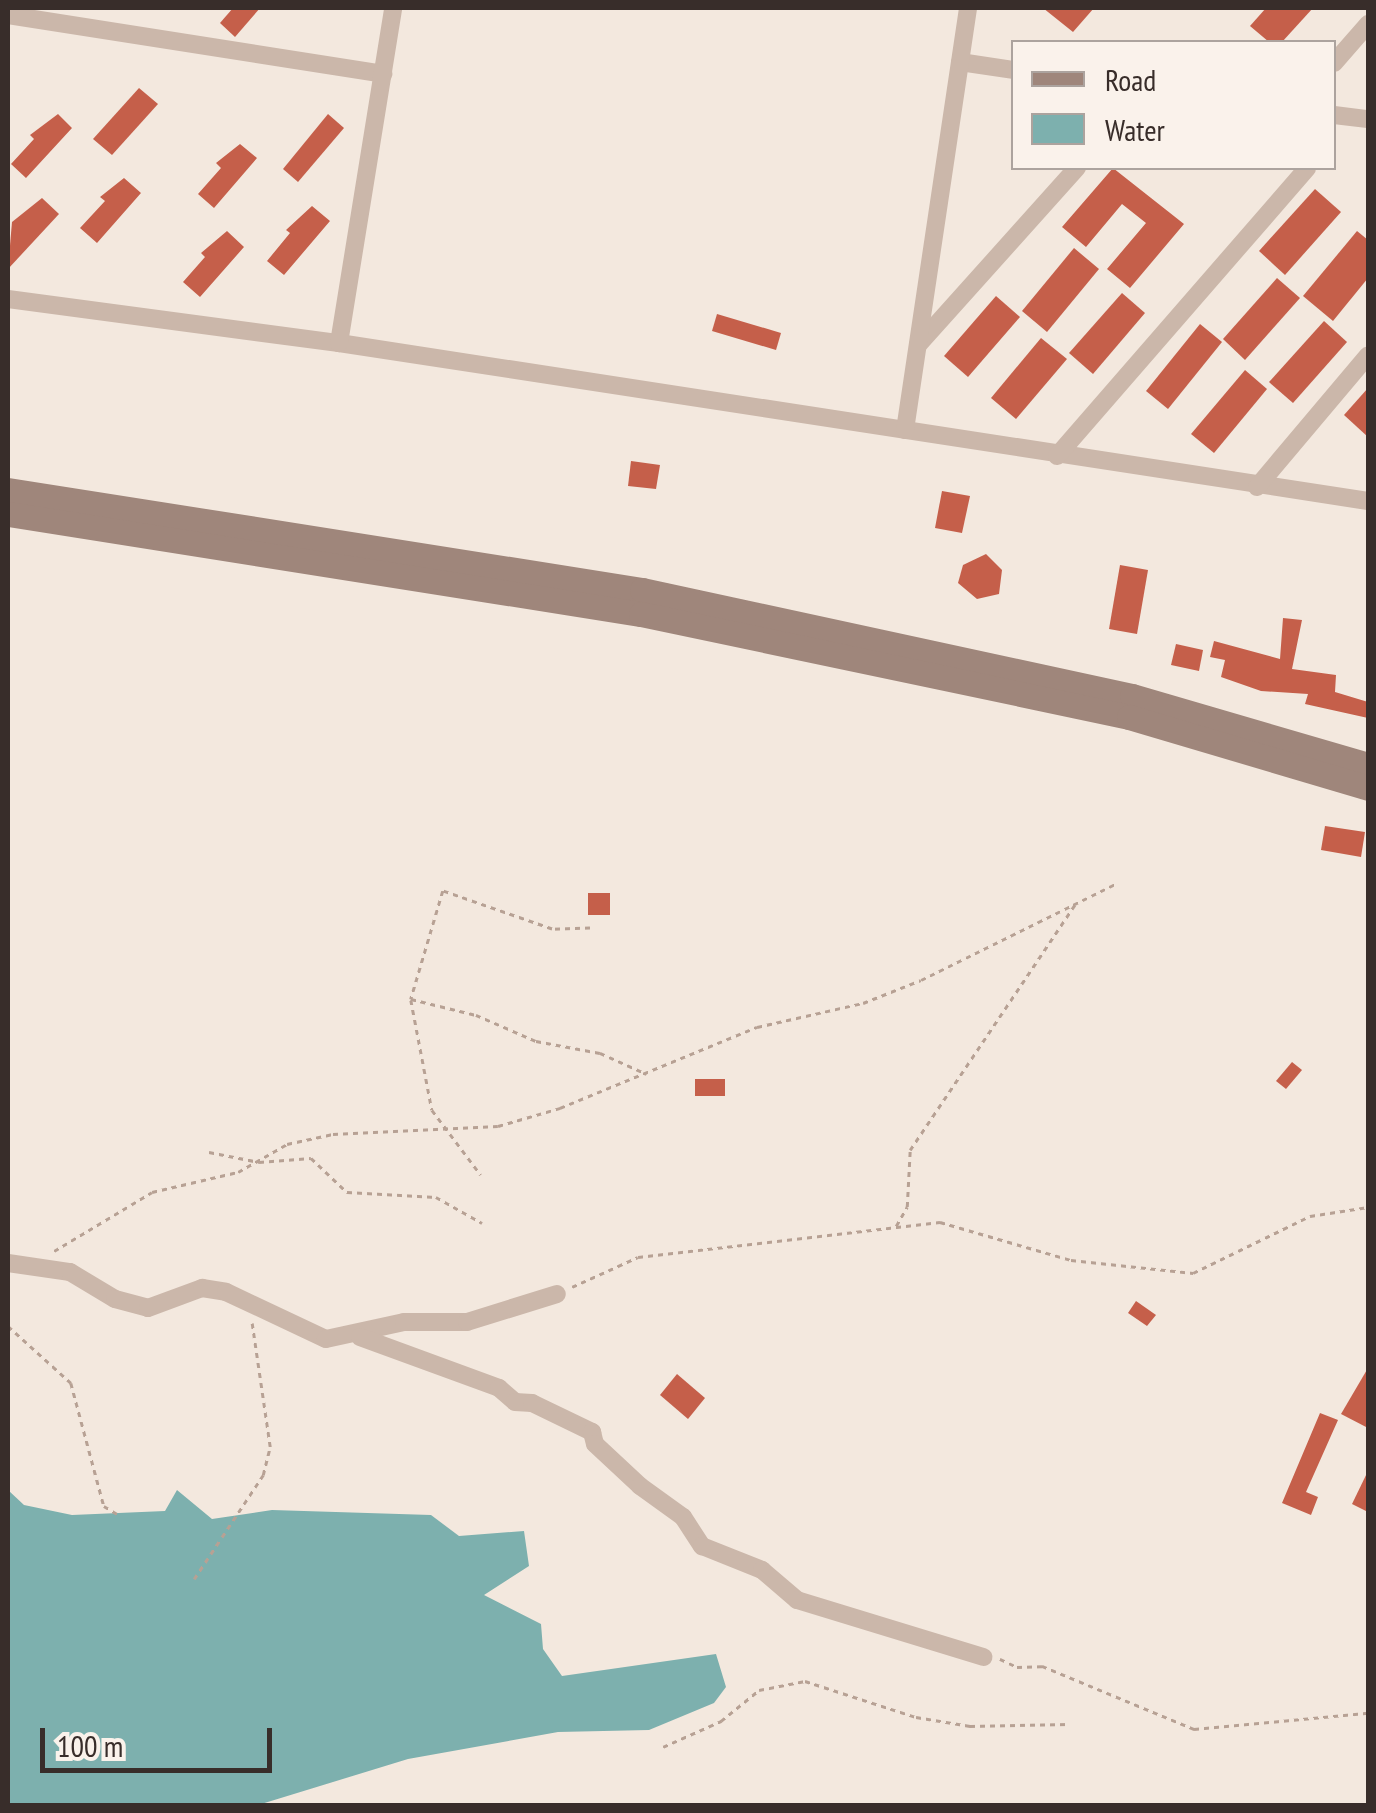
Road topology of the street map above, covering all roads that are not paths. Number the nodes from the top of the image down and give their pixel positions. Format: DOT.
graph roads {
  1 [pos="394,8"];
  2 [pos="968,8"];
  3 [pos="8,15"];
  4 [pos="1368,24"];
  5 [pos="1336,61"];
  6 [pos="960,62"];
  7 [pos="1011,70"];
  8 [pos="383,74"];
  9 [pos="1336,115"];
  10 [pos="1368,120"];
  11 [pos="1075,170"];
  12 [pos="1304,170"];
  13 [pos="8,299"];
  14 [pos="340,342"];
  15 [pos="917,345"];
  16 [pos="1368,355"];
  17 [pos="905,430"];
  18 [pos="1057,456"];
  19 [pos="1257,487"];
  20 [pos="8,490"];
  21 [pos="1368,500"];
  22 [pos="8,514"];
  23 [pos="288,545"];
  24 [pos="923,661"];
  25 [pos="1368,764"];
  26 [pos="1368,788"];
  27 [pos="15,1264"];
  28 [pos="557,1294"];
  29 [pos="360,1336"];
  30 [pos="983,1657"];
  1 -- 8 [label="street"];
  2 -- 6 [label="street"];
  3 -- 8 [label="street"];
  4 -- 5 [label="street"];
  6 -- 7 [label="street"];
  6 -- 15 [label="street"];
  8 -- 14 [label="street"];
  9 -- 10 [label="street"];
  11 -- 15 [label="street"];
  12 -- 18 [label="street"];
  13 -- 14 [label="street"];
  14 -- 17 [label="street"];
  15 -- 17 [label="street"];
  16 -- 19 [label="street"];
  17 -- 18 [label="street"];
  18 -- 19 [label="street"];
  19 -- 21 [label="street"];
  20 -- 23 [label="main road"];
  22 -- 23 [label="main road"];
  23 -- 24 [label="main road"];
  24 -- 25 [label="main road"];
  24 -- 26 [label="main road"];
  27 -- 29 [label="street"];
  28 -- 29 [label="street"];
  29 -- 30 [label="street"];
}
